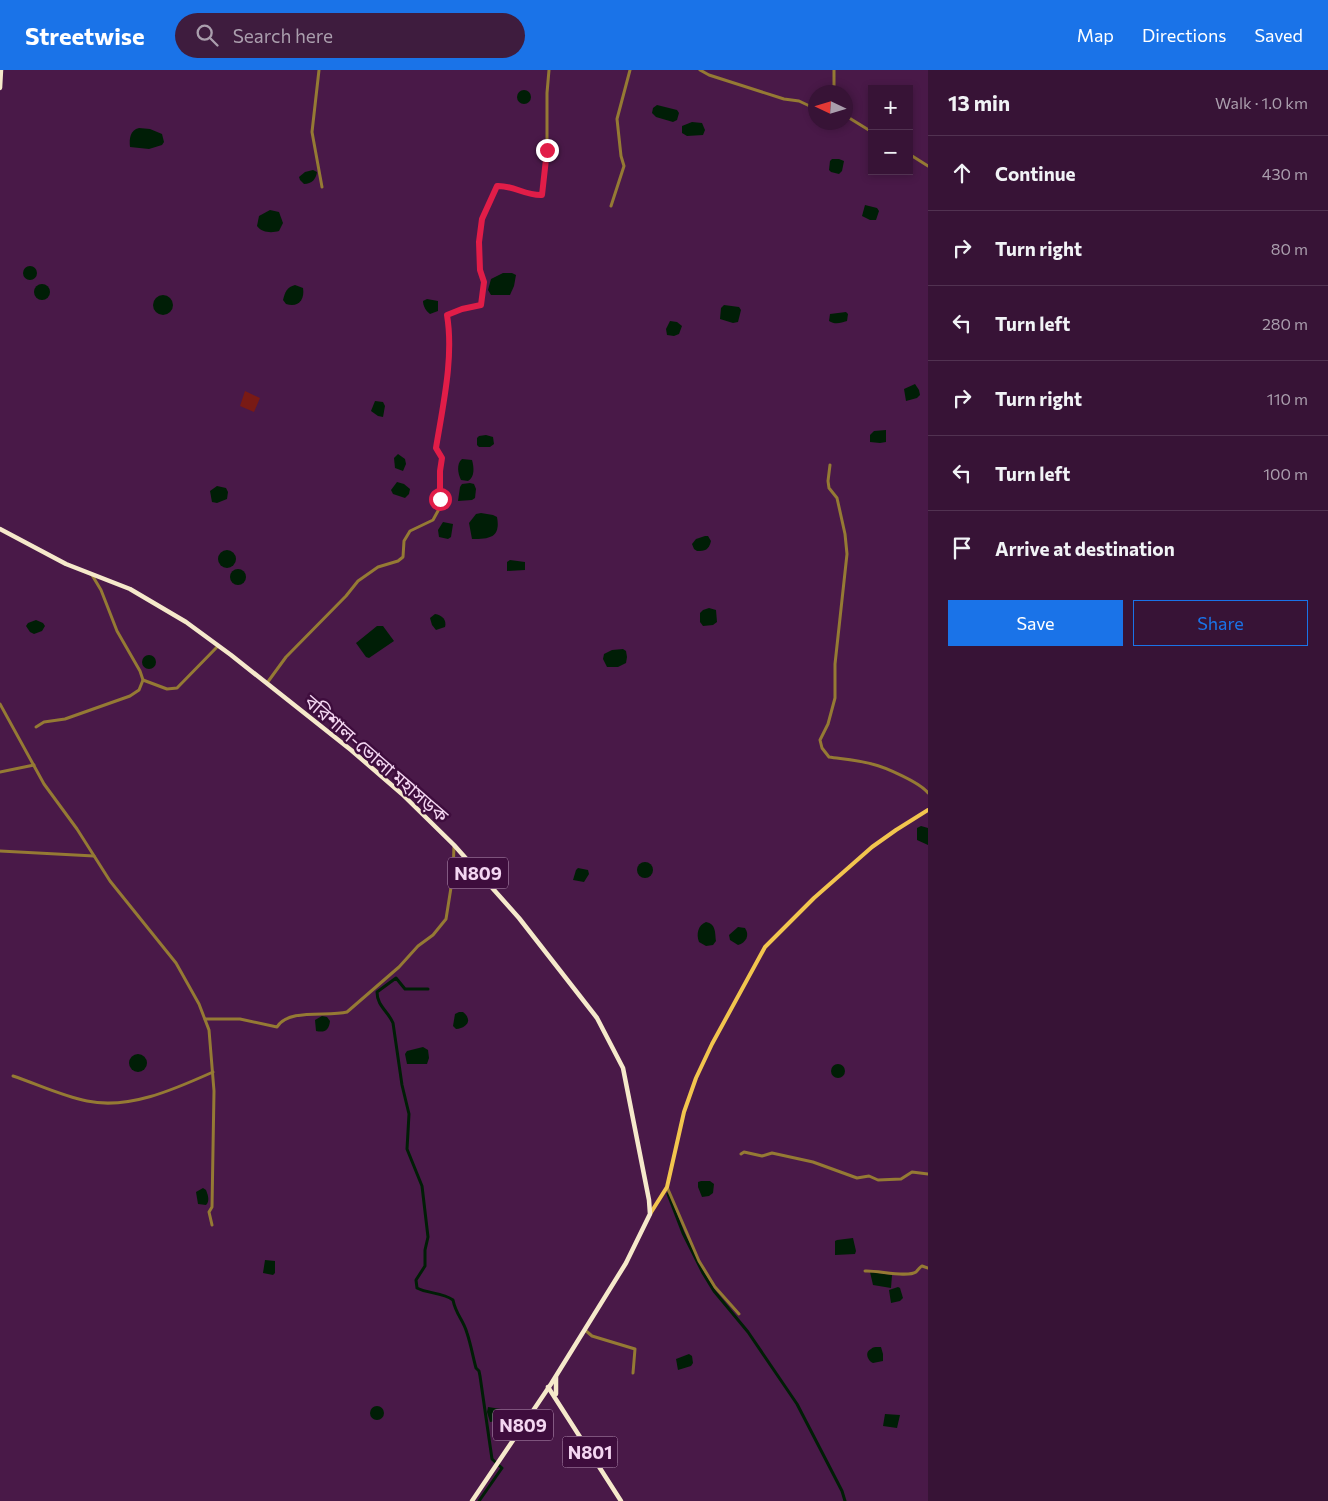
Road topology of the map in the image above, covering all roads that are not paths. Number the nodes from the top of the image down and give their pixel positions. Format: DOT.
graph roads {
  1 [pos="1,70"];
  2 [pos="319,70"];
  3 [pos="549,70"];
  4 [pos="630,70"];
  5 [pos="700,70"];
  6 [pos="834,70"];
  7 [pos="834,85"];
  8 [pos="0,88"];
  9 [pos="808,105"];
  10 [pos="853,120"];
  11 [pos="869,130"];
  12 [pos="913,157"];
  13 [pos="928,166"];
  14 [pos="322,187"];
  15 [pos="610,206"];
  16 [pos="830,464"];
  17 [pos="0,529"];
  18 [pos="92,574"];
  19 [pos="218,646"];
  20 [pos="143,680"];
  21 [pos="267,684"];
  22 [pos="0,704"];
  23 [pos="36,727"];
  24 [pos="34,765"];
  25 [pos="0,772"];
  26 [pos="928,793"];
  27 [pos="928,810"];
  28 [pos="454,845"];
  29 [pos="0,850"];
  30 [pos="94,856"];
  31 [pos="205,1019"];
  32 [pos="213,1072"];
  33 [pos="13,1076"];
  34 [pos="741,1154"];
  35 [pos="928,1174"];
  36 [pos="667,1187"];
  37 [pos="650,1214"];
  38 [pos="212,1224"];
  39 [pos="928,1268"];
  40 [pos="864,1271"];
  41 [pos="739,1314"];
  42 [pos="584,1330"];
  43 [pos="633,1373"];
  44 [pos="556,1375"];
  45 [pos="550,1385"];
  46 [pos="543,1395"];
  47 [pos="556,1396"];
  48 [pos="472,1501"];
  49 [pos="621,1501"];
  1 -- 8 [label="highway"];
  2 -- 14 [label="street"];
  3 -- 21 [label="street"];
  4 -- 15 [label="street"];
  5 -- 9 [label="street"];
  6 -- 7 [label="street"];
  10 -- 11 [label="street"];
  12 -- 13 [label="street"];
  16 -- 26 [label="street"];
  17 -- 18 [label="highway, বরিশাল-ভোলা মহাসড়ক / N809"];
  18 -- 19 [label="highway, বরিশাল-ভোলা মহাসড়ক / N809"];
  18 -- 20 [label="street"];
  19 -- 20 [label="street"];
  19 -- 21 [label="highway, বরিশাল-ভোলা মহাসড়ক / N809"];
  20 -- 23 [label="street"];
  21 -- 28 [label="highway, বরিশাল-ভোলা মহাসড়ক / N809"];
  22 -- 24 [label="street"];
  24 -- 25 [label="street"];
  24 -- 30 [label="street"];
  27 -- 36 [label="main road"];
  28 -- 31 [label="street"];
  28 -- 37 [label="highway, বরিশাল-ভোলা মহাসড়ক / N809"];
  29 -- 30 [label="street"];
  30 -- 31 [label="street"];
  31 -- 32 [label="street"];
  32 -- 33 [label="street"];
  32 -- 38 [label="street"];
  34 -- 35 [label="street"];
  36 -- 37 [label="main road"];
  36 -- 41 [label="street"];
  37 -- 42 [label="highway, N809"];
  39 -- 40 [label="street"];
  42 -- 43 [label="street"];
  42 -- 44 [label="highway, N809"];
  44 -- 45 [label="highway, N809"];
  44 -- 47 [label="highway, N801"];
  45 -- 46 [label="highway, N809"];
  45 -- 47 [label="highway, N801"];
  46 -- 47 [label="highway"];
  46 -- 48 [label="highway, N809"];
  47 -- 49 [label="highway, N801"];
}
